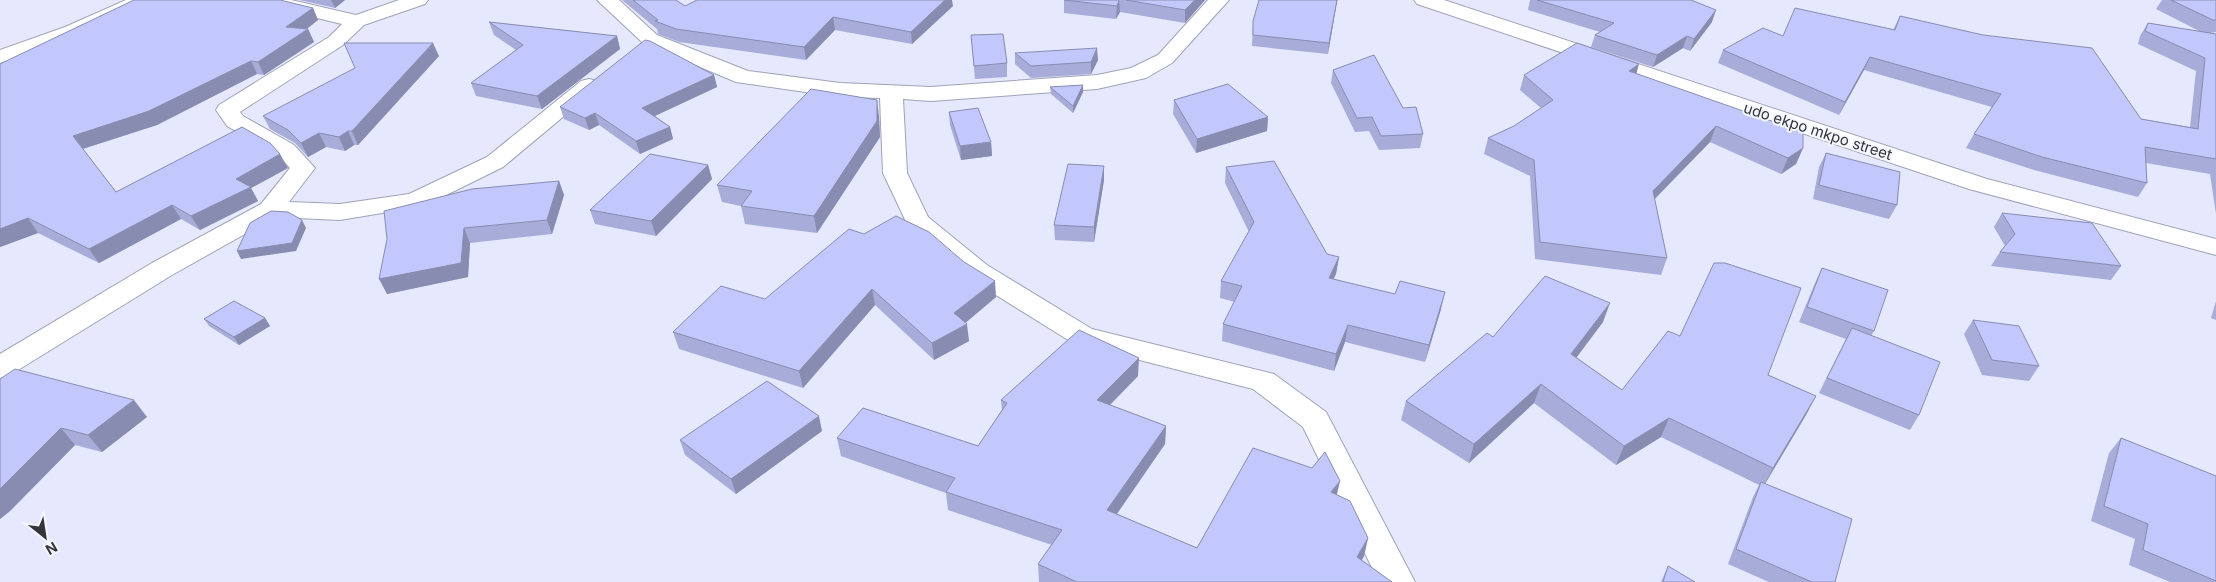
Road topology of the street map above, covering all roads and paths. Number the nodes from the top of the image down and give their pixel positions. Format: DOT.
graph roads {
  1 [pos="142,0"];
  2 [pos="265,0"];
  3 [pos="418,0"];
  4 [pos="607,0"];
  5 [pos="1219,0"];
  6 [pos="1424,0"];
  7 [pos="357,21"];
  8 [pos="0,57"];
  9 [pos="605,73"];
  10 [pos="891,92"];
  11 [pos="270,208"];
  12 [pos="2216,246"];
  13 [pos="0,368"];
  14 [pos="1397,582"];
  1 -- 8 [label="street"];
  2 -- 7 [label="street"];
  3 -- 7 [label="street"];
  4 -- 10 [label="street"];
  5 -- 10 [label="street"];
  6 -- 12 [label="street, udo ekpo mkpo street"];
  7 -- 11 [label="street"];
  9 -- 11 [label="street"];
  10 -- 14 [label="street"];
  11 -- 13 [label="street"];
}
